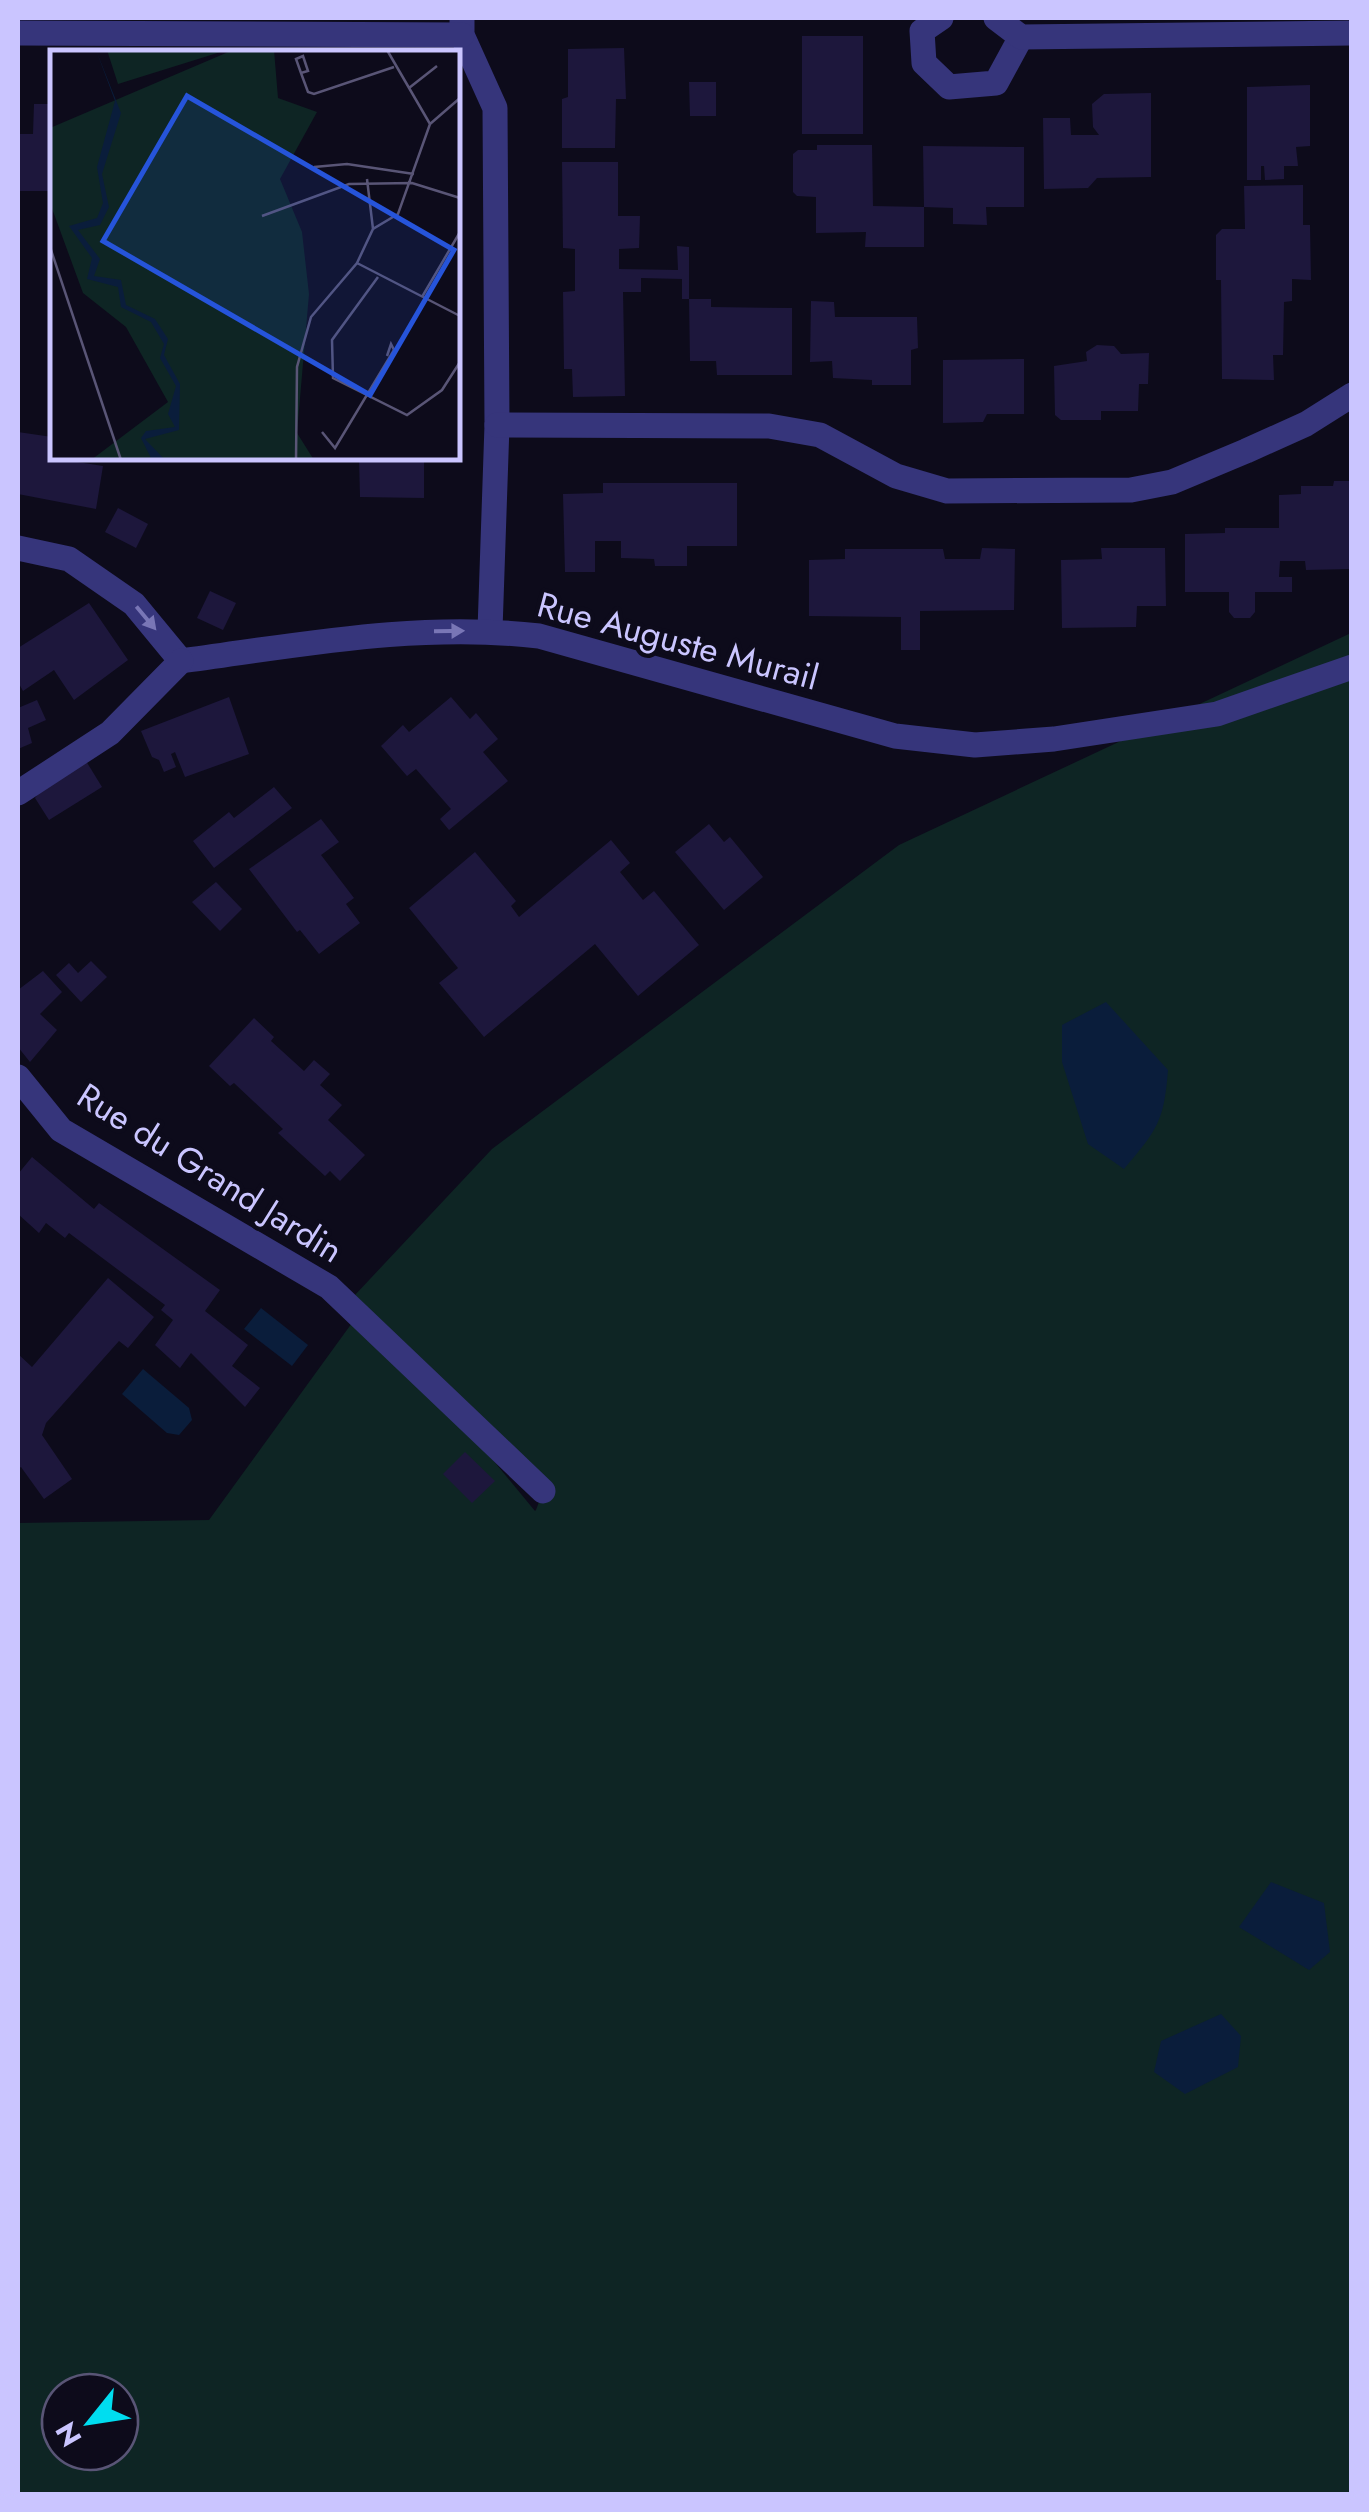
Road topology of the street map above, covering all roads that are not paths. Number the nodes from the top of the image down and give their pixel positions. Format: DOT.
graph roads {
  1 [pos="941,18"];
  2 [pos="996,18"];
  3 [pos="462,26"];
  4 [pos="18,33"];
  5 [pos="1352,33"];
  6 [pos="1021,37"];
  7 [pos="1352,396"];
  8 [pos="497,425"];
  9 [pos="18,548"];
  10 [pos="490,630"];
  11 [pos="181,661"];
  12 [pos="1352,667"];
  13 [pos="18,793"];
  14 [pos="18,1076"];
  15 [pos="543,1491"];
  1 -- 6 [label="street"];
  2 -- 6 [label="street"];
  3 -- 4 [label="street"];
  3 -- 8 [label="street"];
  5 -- 6 [label="street"];
  7 -- 8 [label="street"];
  8 -- 10 [label="street"];
  9 -- 11 [label="street, one-way"];
  11 -- 10 [label="street, Rue Auguste Murail, one-way"];
  10 -- 12 [label="street, Rue Auguste Murail"];
  11 -- 13 [label="street"];
  14 -- 15 [label="street, Rue du Grand Jardin"];
}
